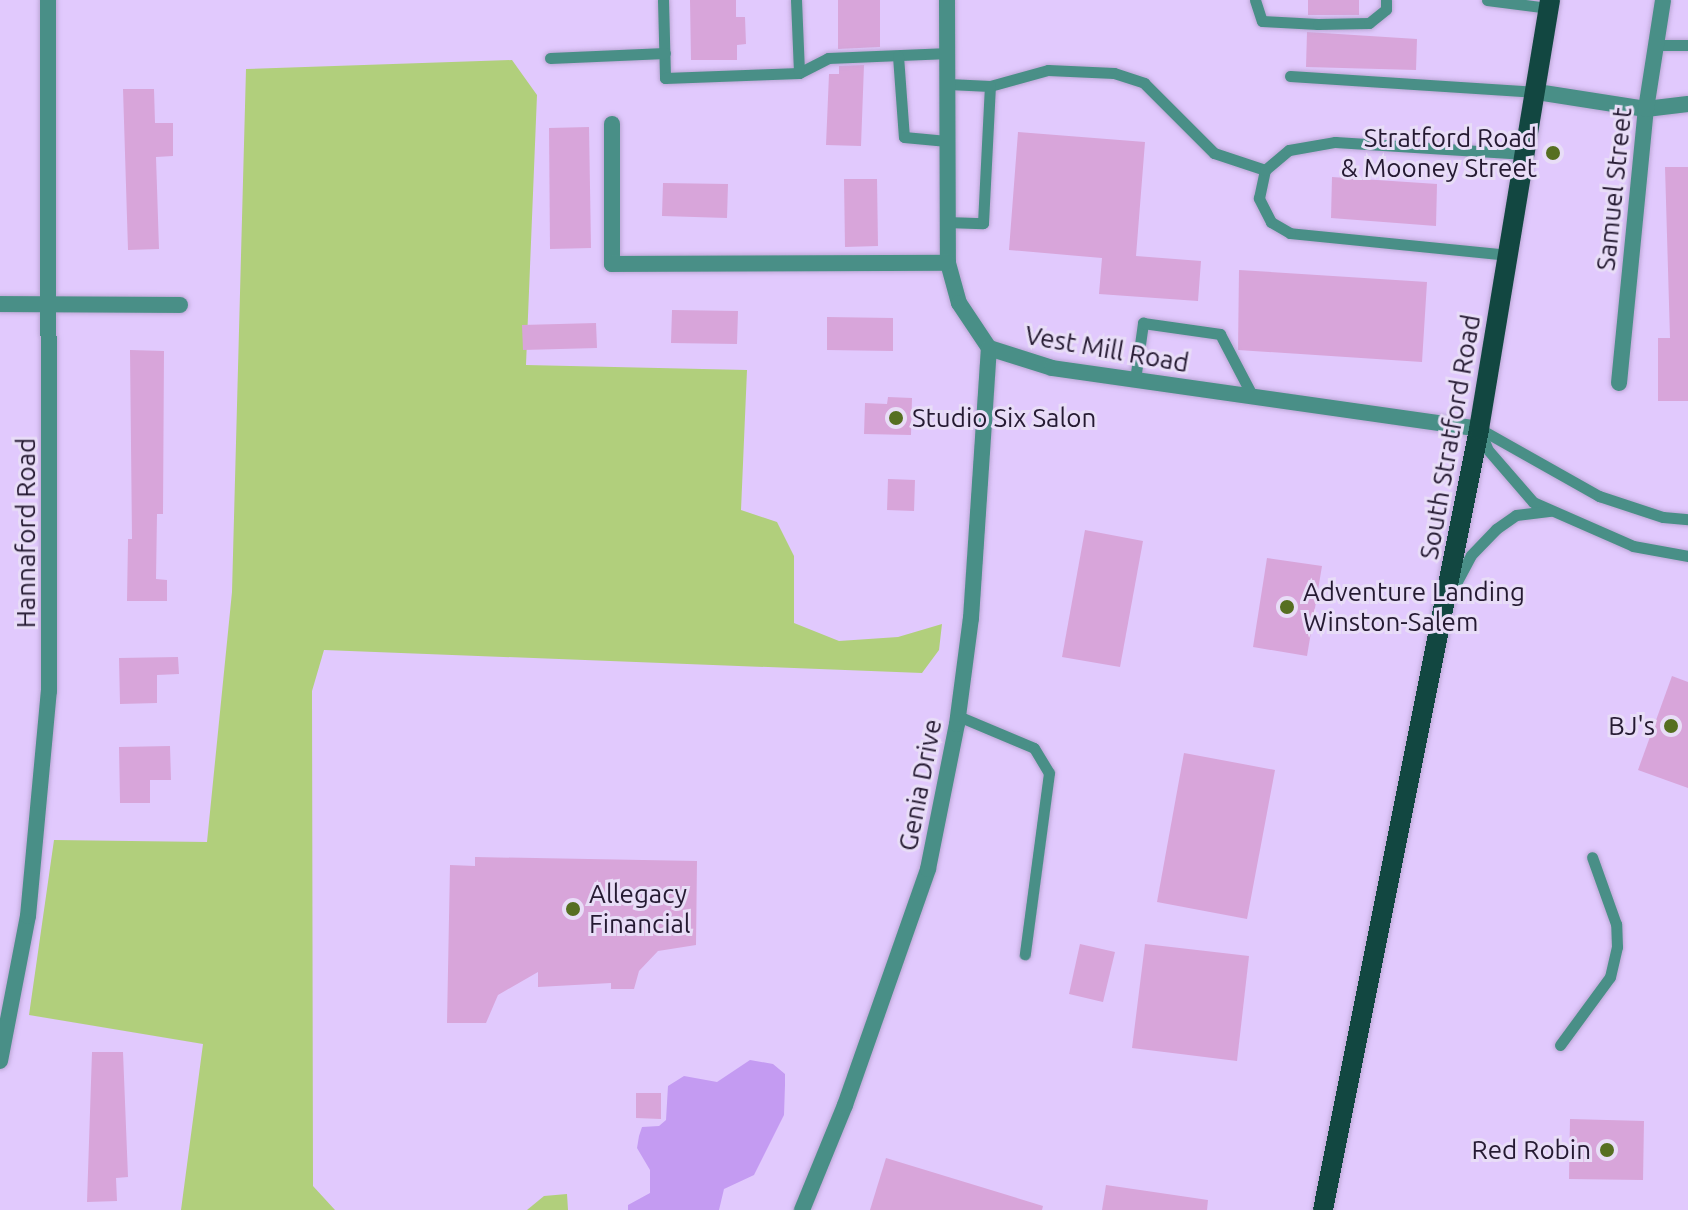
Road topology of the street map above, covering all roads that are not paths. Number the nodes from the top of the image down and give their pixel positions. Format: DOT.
graph roads {
  1 [pos="48,0"];
  2 [pos="663,0"];
  3 [pos="796,0"];
  4 [pos="947,0"];
  5 [pos="1255,0"];
  6 [pos="1386,0"];
  7 [pos="1487,0"];
  8 [pos="1663,0"];
  9 [pos="1550,4"];
  10 [pos="1656,45"];
  11 [pos="1688,45"];
  12 [pos="665,53"];
  13 [pos="949,53"];
  14 [pos="898,56"];
  15 [pos="550,58"];
  16 [pos="799,73"];
  17 [pos="1290,76"];
  18 [pos="948,84"];
  19 [pos="990,86"];
  20 [pos="1537,92"];
  21 [pos="1688,104"];
  22 [pos="1646,109"];
  23 [pos="612,124"];
  24 [pos="947,141"];
  25 [pos="1527,154"];
  26 [pos="1265,170"];
  27 [pos="946,222"];
  28 [pos="1509,255"];
  29 [pos="948,263"];
  30 [pos="49,303"];
  31 [pos="0,304"];
  32 [pos="180,305"];
  33 [pos="989,348"];
  34 [pos="1135,380"];
  35 [pos="1619,383"];
  36 [pos="1253,397"];
  37 [pos="1479,429"];
  38 [pos="1551,511"];
  39 [pos="1688,519"];
  40 [pos="1688,556"];
  41 [pos="1447,600"];
  42 [pos="958,716"];
  43 [pos="1592,857"];
  44 [pos="1025,954"];
  45 [pos="1560,1045"];
  46 [pos="0,1061"];
  47 [pos="802,1210"];
  48 [pos="1323,1210"];
  1 -- 30 [label="street, Hannaford Road"];
  2 -- 12 [label="lane"];
  3 -- 16 [label="lane"];
  4 -- 13 [label="street, Vest Mill Road"];
  5 -- 6 [label="lane"];
  7 -- 9 [label="lane"];
  8 -- 10 [label="street, Samuel Street"];
  9 -- 20 [label="main road, South Stratford Road"];
  10 -- 11 [label="lane"];
  10 -- 22 [label="street, Samuel Street"];
  12 -- 15 [label="lane"];
  12 -- 16 [label="lane"];
  13 -- 14 [label="lane"];
  13 -- 18 [label="street, Vest Mill Road"];
  14 -- 16 [label="lane"];
  14 -- 24 [label="lane"];
  17 -- 20 [label="lane"];
  18 -- 19 [label="lane"];
  18 -- 24 [label="street, Vest Mill Road"];
  19 -- 26 [label="lane"];
  19 -- 27 [label="lane"];
  20 -- 22 [label="street"];
  20 -- 25 [label="main road, South Stratford Road"];
  21 -- 22 [label="street"];
  22 -- 35 [label="street, Samuel Street"];
  23 -- 29 [label="street"];
  24 -- 27 [label="street, Vest Mill Road"];
  25 -- 26 [label="lane"];
  25 -- 28 [label="main road, South Stratford Road"];
  26 -- 28 [label="lane"];
  27 -- 29 [label="street, Vest Mill Road"];
  28 -- 37 [label="main road, South Stratford Road"];
  29 -- 33 [label="street, Vest Mill Road"];
  30 -- 31 [label="street"];
  30 -- 32 [label="street"];
  30 -- 46 [label="street, Hannaford Road"];
  33 -- 34 [label="street, Vest Mill Road"];
  33 -- 42 [label="street, Genia Drive"];
  34 -- 36 [label="street, Vest Mill Road"];
  34 -- 36 [label="lane"];
  36 -- 37 [label="street, Vest Mill Road"];
  37 -- 38 [label="lane"];
  37 -- 39 [label="lane"];
  37 -- 41 [label="main road, South Stratford Road"];
  38 -- 40 [label="lane"];
  38 -- 41 [label="lane"];
  41 -- 48 [label="main road, South Stratford Road"];
  42 -- 44 [label="lane"];
  42 -- 47 [label="street, Genia Drive"];
  43 -- 45 [label="lane"];
}
